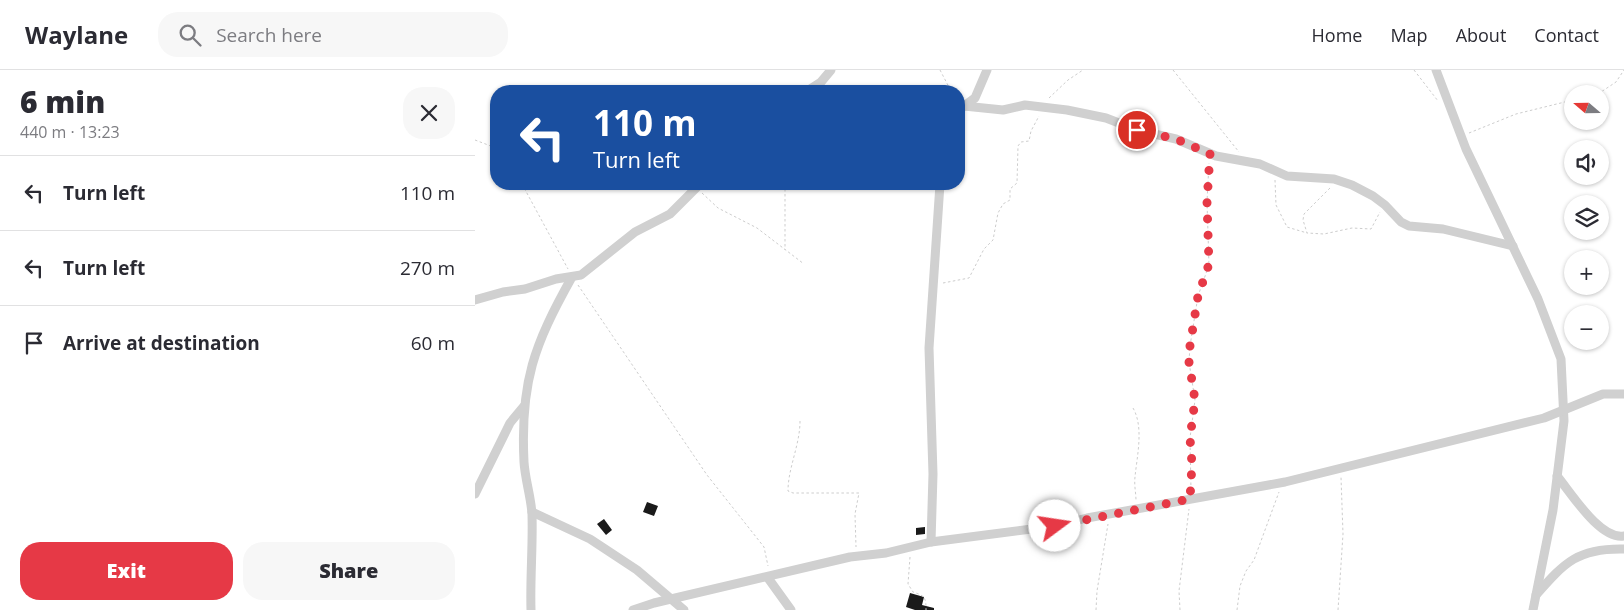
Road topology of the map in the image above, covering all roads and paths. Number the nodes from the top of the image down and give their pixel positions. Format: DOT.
graph roads {
  1 [pos="831,70"];
  2 [pos="940,70"];
  3 [pos="987,70"];
  4 [pos="1083,70"];
  5 [pos="1173,70"];
  6 [pos="1436,70"];
  7 [pos="1624,70"];
  8 [pos="816,85"];
  9 [pos="948,85"];
  10 [pos="1609,87"];
  11 [pos="979,88"];
  12 [pos="1564,102"];
  13 [pos="965,104"];
  14 [pos="965,107"];
  15 [pos="1040,107"];
  16 [pos="987,109"];
  17 [pos="1462,135"];
  18 [pos="475,140"];
  19 [pos="490,146"];
  20 [pos="1210,154"];
  21 [pos="1248,162"];
  22 [pos="1277,172"];
  23 [pos="1334,179"];
  24 [pos="525,190"];
  25 [pos="694,190"];
  26 [pos="703,190"];
  27 [pos="785,190"];
  28 [pos="940,190"];
  29 [pos="1384,204"];
  30 [pos="1307,233"];
  31 [pos="1513,246"];
  32 [pos="785,250"];
  33 [pos="804,264"];
  34 [pos="573,277"];
  35 [pos="935,284"];
  36 [pos="475,300"];
  37 [pos="1624,394"];
  38 [pos="524,406"];
  39 [pos="1133,408"];
  40 [pos="1565,410"];
  41 [pos="800,421"];
  42 [pos="1341,469"];
  43 [pos="1557,476"];
  44 [pos="1285,482"];
  45 [pos="475,494"];
  46 [pos="1190,499"];
  47 [pos="1139,509"];
  48 [pos="532,512"];
  49 [pos="1108,514"];
  50 [pos="1624,536"];
  51 [pos="931,542"];
  52 [pos="912,548"];
  53 [pos="1624,549"];
  54 [pos="855,557"];
  55 [pos="768,578"];
  56 [pos="1536,595"];
  57 [pos="672,598"];
  58 [pos="531,610"];
  59 [pos="633,610"];
  60 [pos="684,610"];
  61 [pos="791,610"];
  62 [pos="926,610"];
  63 [pos="1096,610"];
  64 [pos="1180,610"];
  65 [pos="1237,610"];
  66 [pos="1338,610"];
  67 [pos="1533,610"];
  1 -- 8 [label="street"];
  2 -- 9 [label="path"];
  3 -- 11 [label="street"];
  4 -- 15 [label="path"];
  5 -- 21 [label="path"];
  6 -- 17 [label="street"];
  7 -- 10 [label="path"];
  11 -- 13 [label="street"];
  11 -- 16 [label="street"];
  12 -- 17 [label="path"];
  14 -- 16 [label="street"];
  15 -- 16 [label="street"];
  15 -- 20 [label="street"];
  15 -- 35 [label="path"];
  17 -- 31 [label="street"];
  18 -- 19 [label="path"];
  20 -- 21 [label="street"];
  20 -- 46 [label="path"];
  21 -- 22 [label="street"];
  22 -- 23 [label="street"];
  22 -- 30 [label="path"];
  23 -- 29 [label="street"];
  23 -- 30 [label="path"];
  24 -- 34 [label="path"];
  25 -- 34 [label="street"];
  26 -- 32 [label="path"];
  27 -- 32 [label="path"];
  28 -- 35 [label="street"];
  29 -- 30 [label="path"];
  29 -- 31 [label="street"];
  31 -- 40 [label="street"];
  32 -- 33 [label="path"];
  34 -- 36 [label="street"];
  34 -- 38 [label="street"];
  34 -- 55 [label="path"];
  35 -- 51 [label="street"];
  37 -- 40 [label="street"];
  38 -- 45 [label="street"];
  38 -- 48 [label="street"];
  39 -- 47 [label="path"];
  40 -- 42 [label="street"];
  40 -- 43 [label="street"];
  41 -- 54 [label="path"];
  42 -- 44 [label="street"];
  42 -- 66 [label="path"];
  43 -- 50 [label="street"];
  43 -- 56 [label="street"];
  44 -- 46 [label="street"];
  44 -- 65 [label="path"];
  46 -- 47 [label="street"];
  46 -- 64 [label="path"];
  47 -- 49 [label="street"];
  48 -- 57 [label="street"];
  48 -- 58 [label="street"];
  49 -- 51 [label="street"];
  49 -- 63 [label="path"];
  51 -- 52 [label="street"];
  52 -- 54 [label="street"];
  52 -- 62 [label="path"];
  53 -- 56 [label="street"];
  54 -- 55 [label="street"];
  55 -- 57 [label="street"];
  55 -- 61 [label="street"];
  56 -- 67 [label="street"];
  57 -- 59 [label="street"];
  57 -- 60 [label="street"];
}
